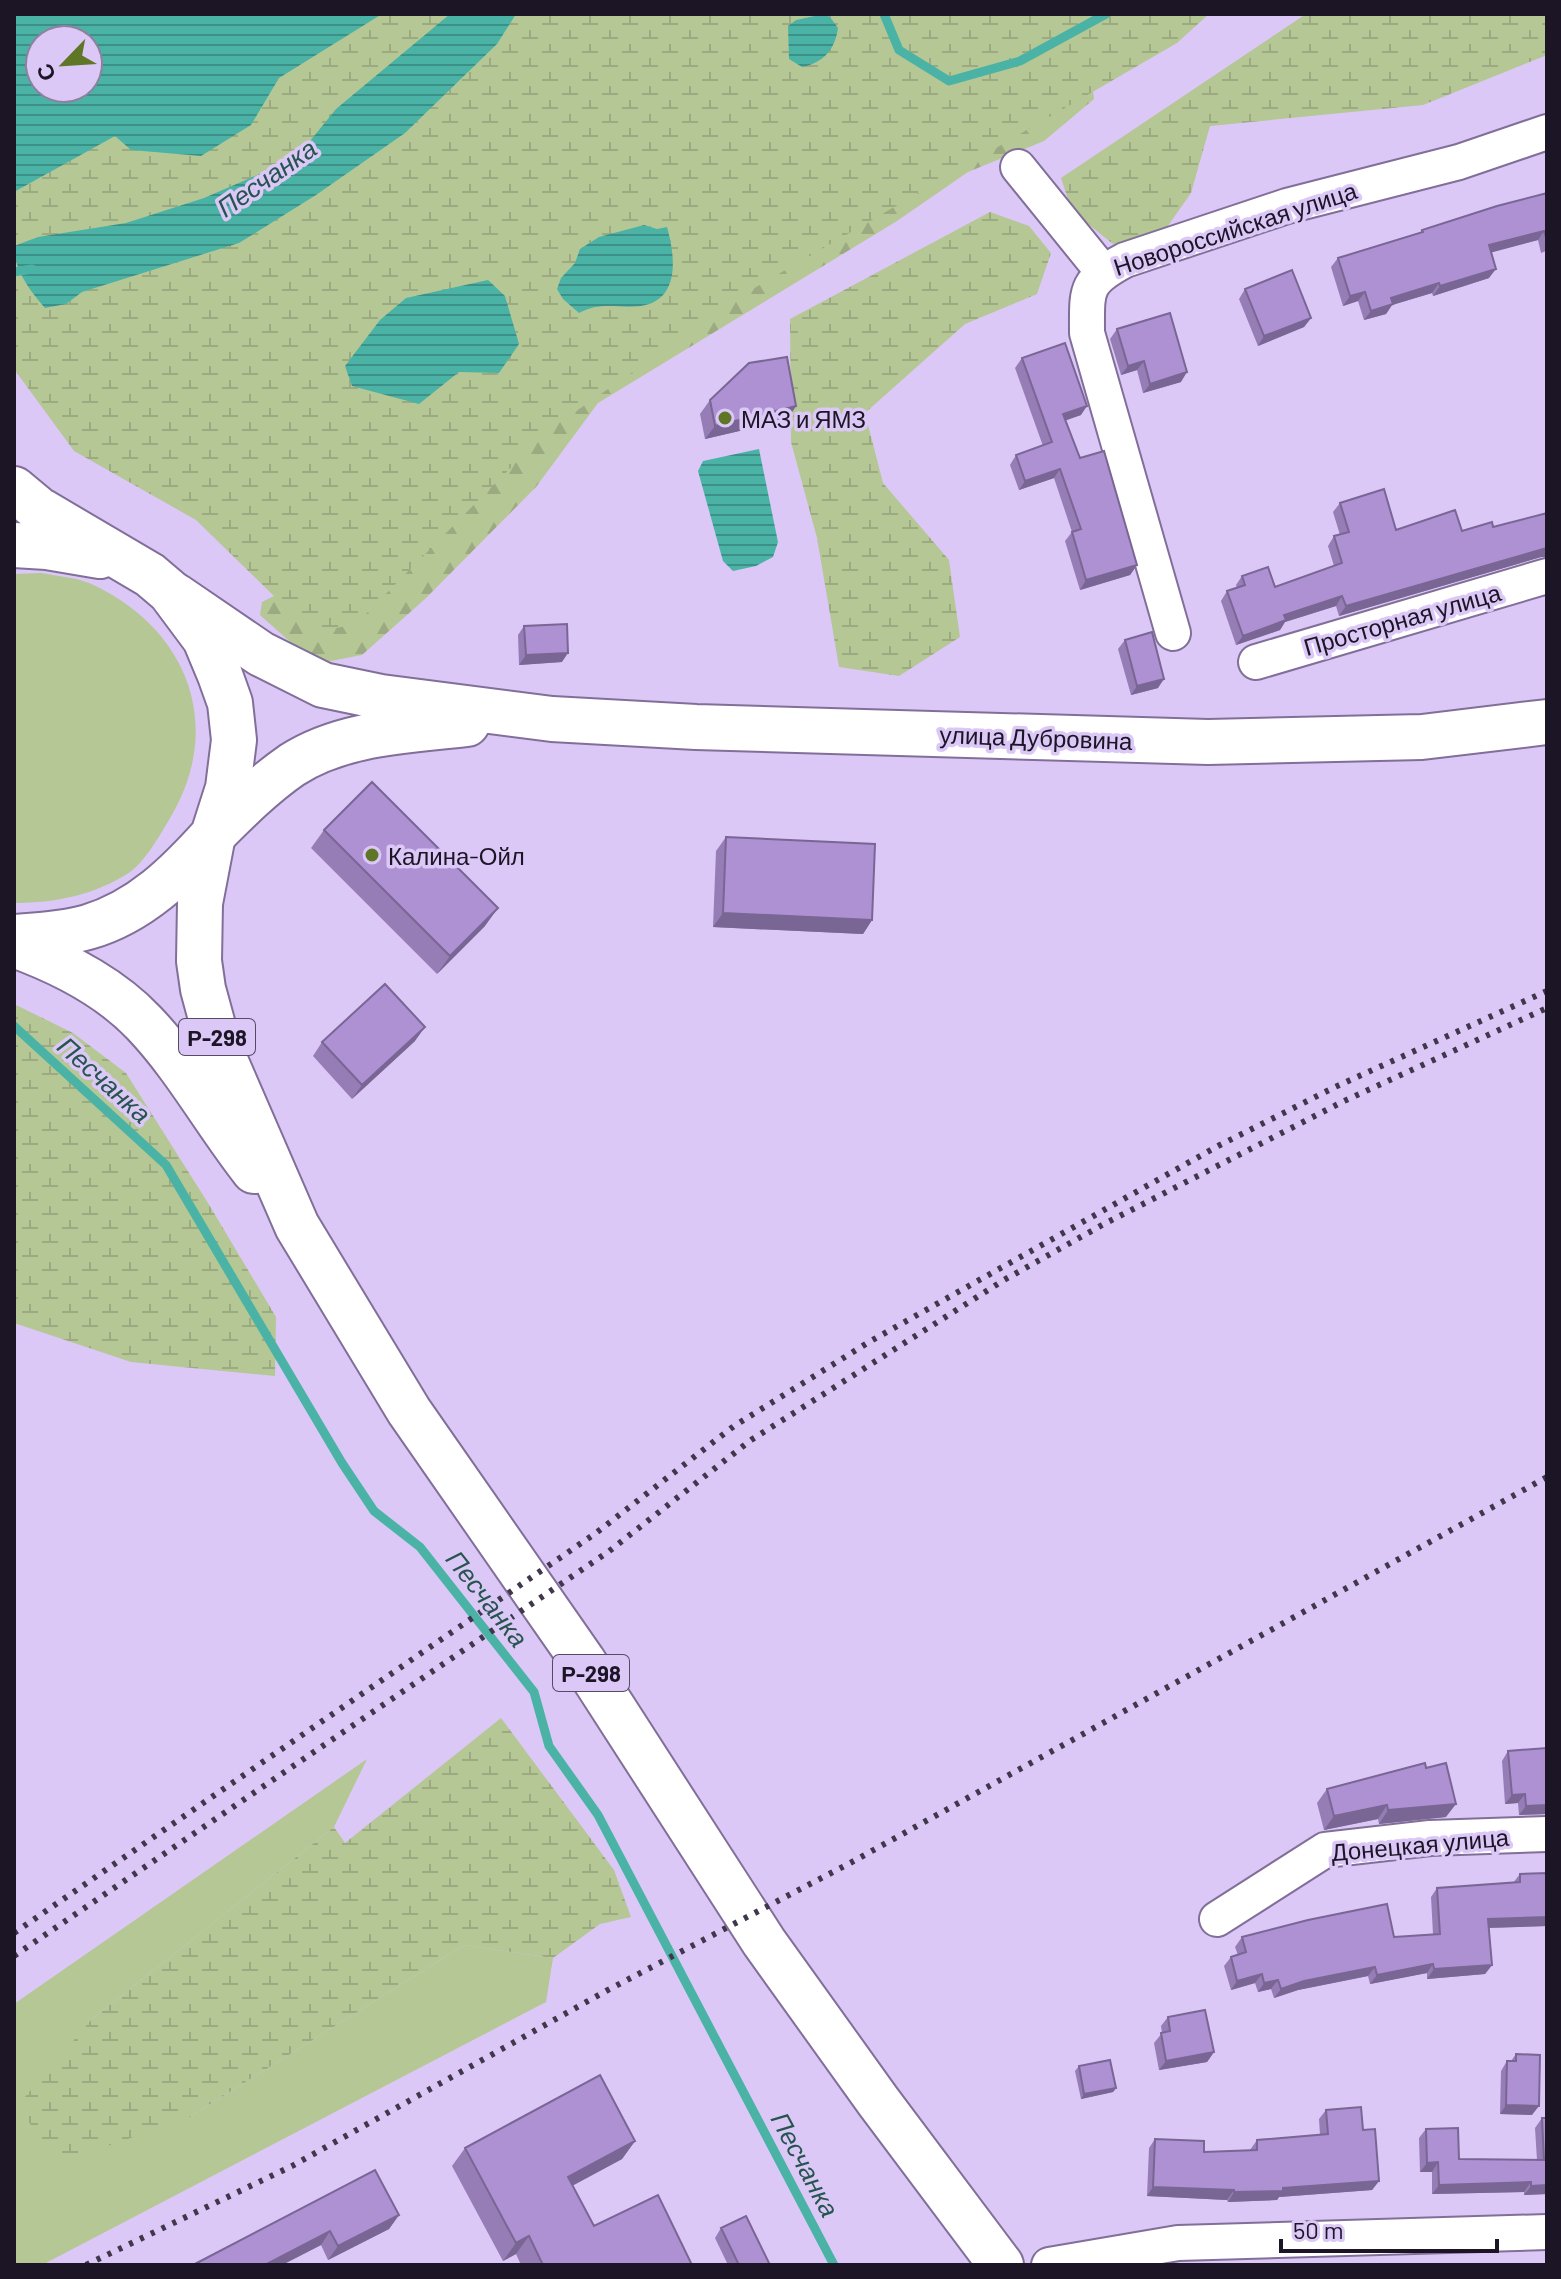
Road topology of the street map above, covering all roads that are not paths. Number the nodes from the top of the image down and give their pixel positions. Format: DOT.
graph roads {
  1 [pos="1547,132"];
  2 [pos="1018,167"];
  3 [pos="1103,272"];
  4 [pos="14,489"];
  5 [pos="14,545"];
  6 [pos="130,563"];
  7 [pos="1547,576"];
  8 [pos="170,592"];
  9 [pos="1173,633"];
  10 [pos="1256,662"];
  11 [pos="525,716"];
  12 [pos="1547,722"];
  13 [pos="213,835"];
  14 [pos="14,937"];
  15 [pos="14,945"];
  16 [pos="297,1226"];
  17 [pos="1547,1834"];
  18 [pos="1217,1919"];
  19 [pos="1547,2232"];
  20 [pos="1001,2265"];
  21 [pos="1049,2265"];
  1 -- 3 [label="street, Новороссийская улица"];
  2 -- 3 [label="street"];
  3 -- 9 [label="street, Новороссийская улица"];
  4 -- 6 [label="main road, Р-298"];
  5 -- 6 [label="main road, Р-298"];
  6 -- 8 [label="main road, Р-298"];
  7 -- 10 [label="street, Просторная улица"];
  8 -- 11 [label="main road"];
  8 -- 13 [label="main road, Р-298"];
  11 -- 12 [label="main road, улица Дубровина"];
  11 -- 13 [label="main road"];
  13 -- 14 [label="main road, Р-298"];
  13 -- 16 [label="main road, Р-298"];
  15 -- 16 [label="main road, Р-298"];
  16 -- 20 [label="main road, Р-298"];
  17 -- 18 [label="street, Донецкая улица"];
  19 -- 21 [label="street"];
}
